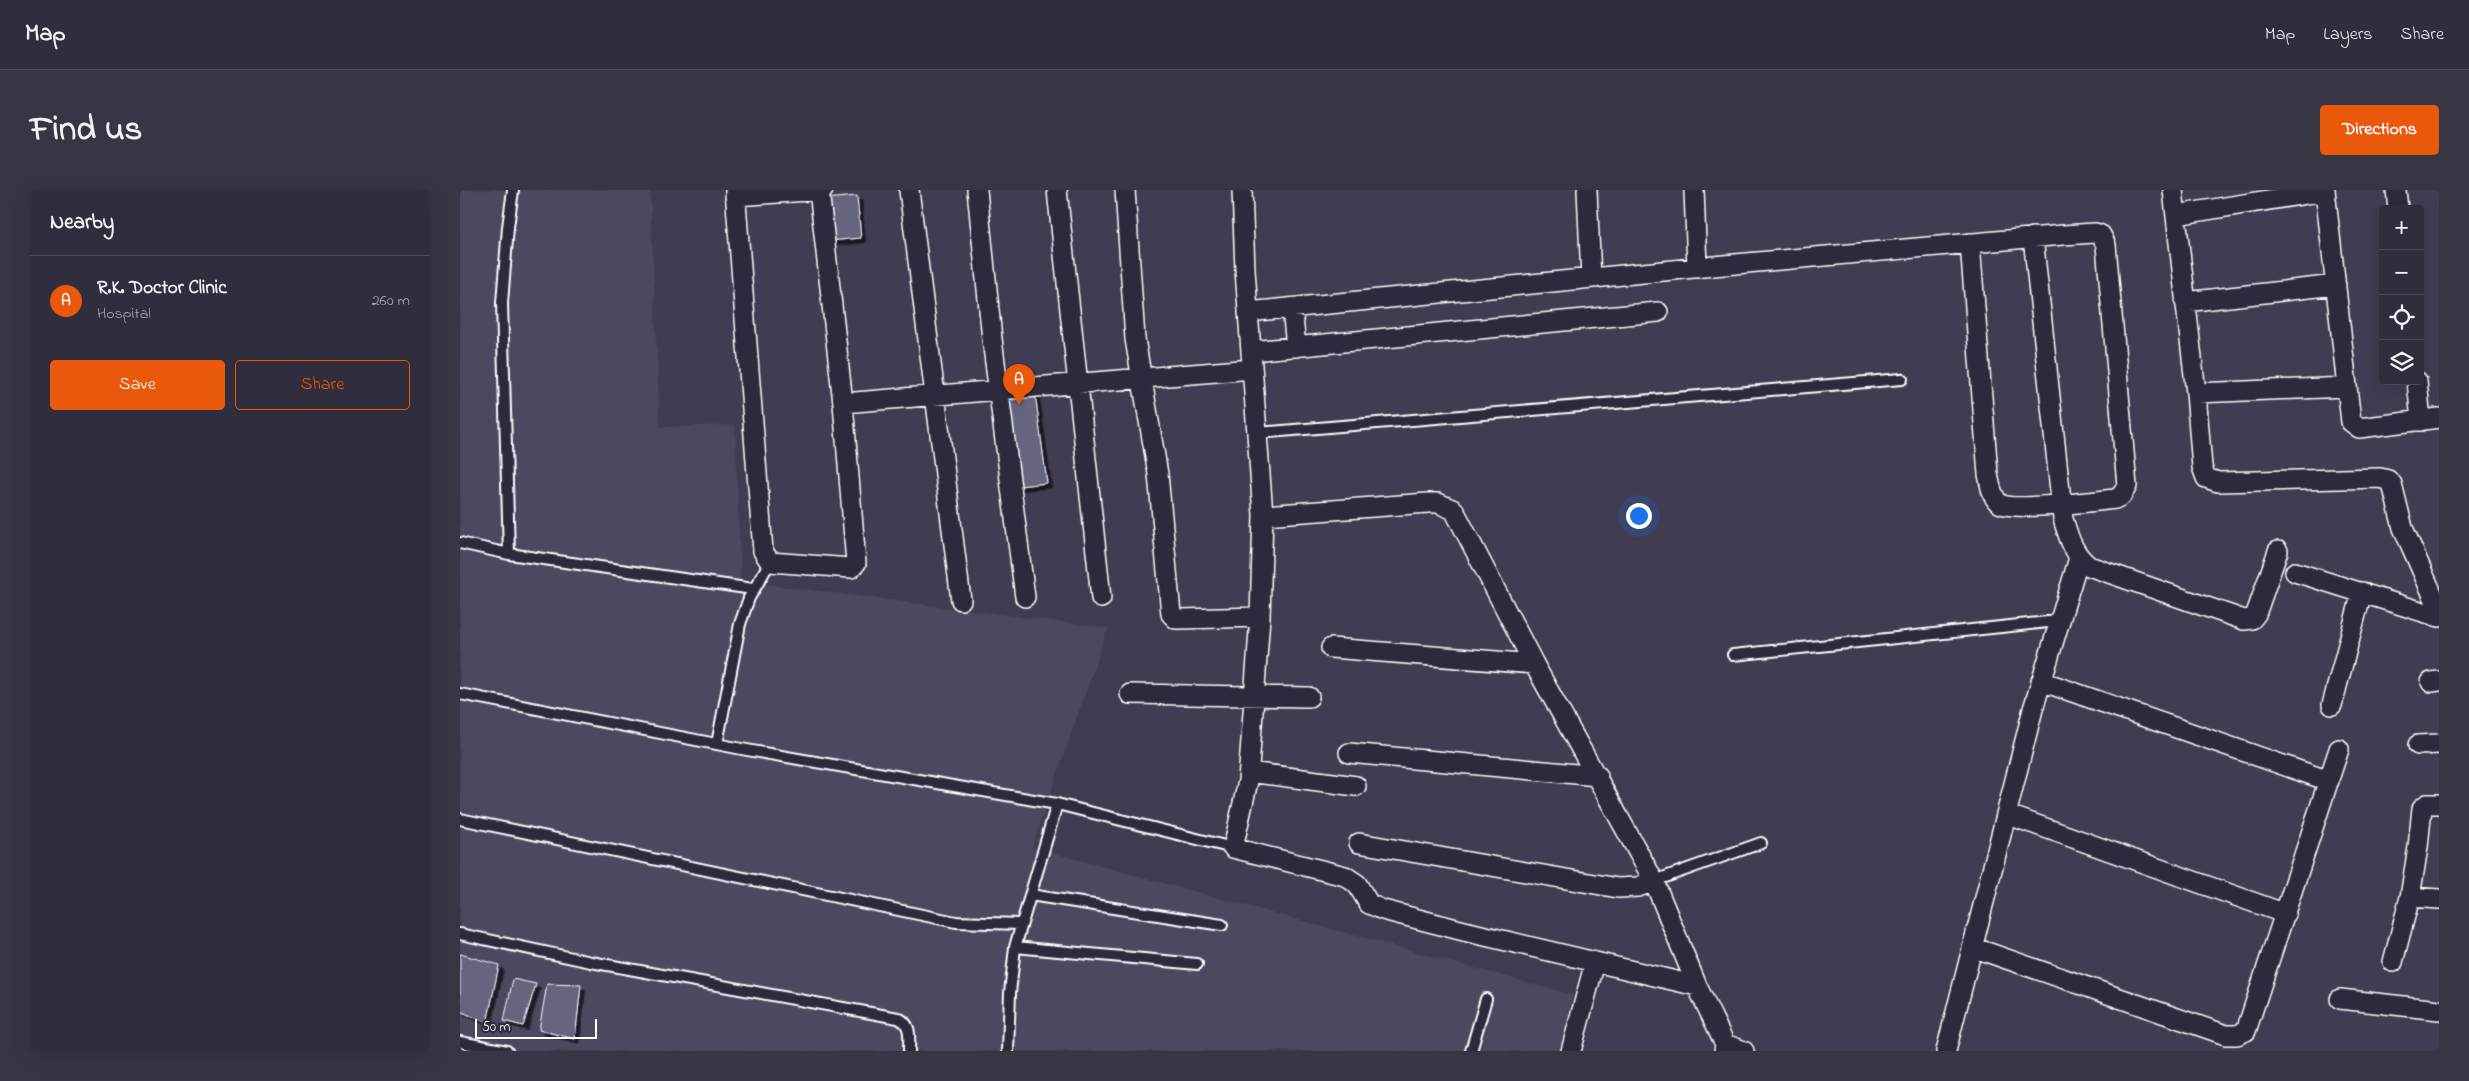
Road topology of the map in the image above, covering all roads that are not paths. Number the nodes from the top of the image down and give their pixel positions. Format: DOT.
graph roads {
  1 [pos="513,190"];
  2 [pos="821,190"];
  3 [pos="909,190"];
  4 [pos="977,190"];
  5 [pos="1057,190"];
  6 [pos="1125,190"];
  7 [pos="1242,190"];
  8 [pos="1587,190"];
  9 [pos="1694,190"];
  10 [pos="2173,190"];
  11 [pos="2325,190"];
  12 [pos="2396,190"];
  13 [pos="735,193"];
  14 [pos="2398,205"];
  15 [pos="2176,215"];
  16 [pos="2033,238"];
  17 [pos="1970,243"];
  18 [pos="1697,268"];
  19 [pos="1591,278"];
  20 [pos="2336,285"];
  21 [pos="2186,302"];
  22 [pos="1292,308"];
  23 [pos="1248,312"];
  24 [pos="1658,312"];
  25 [pos="1296,347"];
  26 [pos="1251,360"];
  27 [pos="1142,378"];
  28 [pos="1902,379"];
  29 [pos="1077,382"];
  30 [pos="2418,385"];
  31 [pos="2347,387"];
  32 [pos="998,389"];
  33 [pos="2196,392"];
  34 [pos="936,397"];
  35 [pos="843,403"];
  36 [pos="2430,420"];
  37 [pos="1257,433"];
  38 [pos="2061,504"];
  39 [pos="1263,515"];
  40 [pos="460,543"];
  41 [pos="2278,551"];
  42 [pos="509,554"];
  43 [pos="2079,558"];
  44 [pos="770,562"];
  45 [pos="2294,572"];
  46 [pos="753,589"];
  47 [pos="2362,592"];
  48 [pos="1025,597"];
  49 [pos="1101,598"];
  50 [pos="961,600"];
  51 [pos="2439,609"];
  52 [pos="1260,617"];
  53 [pos="2439,617"];
  54 [pos="2058,621"];
  55 [pos="1331,648"];
  56 [pos="1733,655"];
  57 [pos="1534,664"];
  58 [pos="2041,681"];
  59 [pos="460,694"];
  60 [pos="1130,694"];
  61 [pos="1254,696"];
  62 [pos="1309,697"];
  63 [pos="2332,705"];
  64 [pos="717,744"];
  65 [pos="2439,744"];
  66 [pos="2418,745"];
  67 [pos="2339,749"];
  68 [pos="1349,754"];
  69 [pos="1249,772"];
  70 [pos="1598,776"];
  71 [pos="2329,781"];
  72 [pos="1356,786"];
  73 [pos="1058,804"];
  74 [pos="2439,804"];
  75 [pos="2006,814"];
  76 [pos="460,819"];
  77 [pos="1761,843"];
  78 [pos="1359,844"];
  79 [pos="1233,848"];
  80 [pos="1654,881"];
  81 [pos="1030,895"];
  82 [pos="2410,897"];
  83 [pos="2439,899"];
  84 [pos="2286,914"];
  85 [pos="1020,924"];
  86 [pos="1222,925"];
  87 [pos="460,934"];
  88 [pos="1014,947"];
  89 [pos="1972,947"];
  90 [pos="1595,962"];
  91 [pos="2393,962"];
  92 [pos="1197,964"];
  93 [pos="1697,986"];
  94 [pos="1486,999"];
  95 [pos="2340,999"];
  96 [pos="2439,1010"];
  97 [pos="460,1042"];
  98 [pos="1725,1048"];
  99 [pos="508,1051"];
  100 [pos="909,1051"];
  101 [pos="1008,1051"];
  102 [pos="1471,1051"];
  103 [pos="1571,1051"];
  104 [pos="1744,1051"];
  105 [pos="1946,1051"];
  1 -- 42 [label="lane"];
  2 -- 13 [label="street"];
  2 -- 35 [label="street"];
  3 -- 34 [label="street"];
  4 -- 32 [label="street"];
  5 -- 29 [label="street"];
  6 -- 27 [label="street"];
  7 -- 23 [label="street"];
  8 -- 19 [label="street"];
  9 -- 18 [label="street"];
  10 -- 15 [label="street"];
  11 -- 15 [label="street"];
  11 -- 20 [label="street"];
  12 -- 14 [label="street"];
  13 -- 44 [label="street"];
  15 -- 21 [label="street"];
  16 -- 17 [label="street"];
  16 -- 38 [label="street"];
  16 -- 38 [label="street"];
  17 -- 18 [label="street"];
  17 -- 38 [label="street"];
  18 -- 19 [label="street"];
  19 -- 22 [label="street"];
  20 -- 21 [label="street"];
  20 -- 31 [label="street"];
  21 -- 33 [label="street"];
  22 -- 23 [label="street"];
  22 -- 25 [label="street"];
  23 -- 26 [label="street"];
  24 -- 25 [label="street"];
  25 -- 26 [label="street"];
  26 -- 27 [label="street"];
  26 -- 37 [label="street"];
  27 -- 29 [label="street"];
  27 -- 52 [label="street"];
  28 -- 37 [label="lane"];
  29 -- 32 [label="street"];
  29 -- 49 [label="street"];
  30 -- 36 [label="street"];
  31 -- 33 [label="street"];
  31 -- 36 [label="street"];
  32 -- 34 [label="street"];
  32 -- 48 [label="street"];
  33 -- 51 [label="street"];
  34 -- 35 [label="street"];
  34 -- 50 [label="street"];
  35 -- 44 [label="street"];
  37 -- 39 [label="street"];
  38 -- 43 [label="street"];
  39 -- 52 [label="street"];
  39 -- 57 [label="street"];
  40 -- 42 [label="lane"];
  41 -- 43 [label="street"];
  42 -- 46 [label="lane"];
  43 -- 54 [label="street"];
  44 -- 46 [label="lane"];
  45 -- 47 [label="street"];
  46 -- 64 [label="lane"];
  47 -- 53 [label="street"];
  47 -- 63 [label="street"];
  52 -- 61 [label="street"];
  54 -- 56 [label="lane"];
  54 -- 58 [label="street"];
  55 -- 57 [label="street"];
  57 -- 70 [label="street"];
  58 -- 71 [label="street"];
  58 -- 75 [label="street"];
  59 -- 64 [label="lane"];
  60 -- 61 [label="street"];
  61 -- 62 [label="street"];
  61 -- 69 [label="street"];
  64 -- 73 [label="lane"];
  65 -- 66 [label="street"];
  67 -- 71 [label="street"];
  68 -- 70 [label="street"];
  69 -- 72 [label="street"];
  69 -- 79 [label="street"];
  70 -- 80 [label="street"];
  71 -- 84 [label="street"];
  73 -- 79 [label="lane"];
  73 -- 81 [label="lane"];
  74 -- 82 [label="street"];
  75 -- 84 [label="street"];
  75 -- 89 [label="street"];
  76 -- 85 [label="lane"];
  77 -- 80 [label="lane"];
  78 -- 80 [label="street"];
  79 -- 90 [label="street"];
  80 -- 93 [label="street"];
  81 -- 85 [label="lane"];
  81 -- 86 [label="lane"];
  82 -- 83 [label="street"];
  82 -- 91 [label="street"];
  84 -- 89 [label="street"];
  85 -- 88 [label="lane"];
  87 -- 100 [label="lane"];
  88 -- 92 [label="lane"];
  88 -- 101 [label="lane"];
  89 -- 105 [label="street"];
  90 -- 93 [label="street"];
  90 -- 103 [label="street"];
  93 -- 98 [label="street"];
  94 -- 102 [label="lane"];
  95 -- 96 [label="street"];
  97 -- 99 [label="lane"];
  98 -- 104 [label="street"];
}
